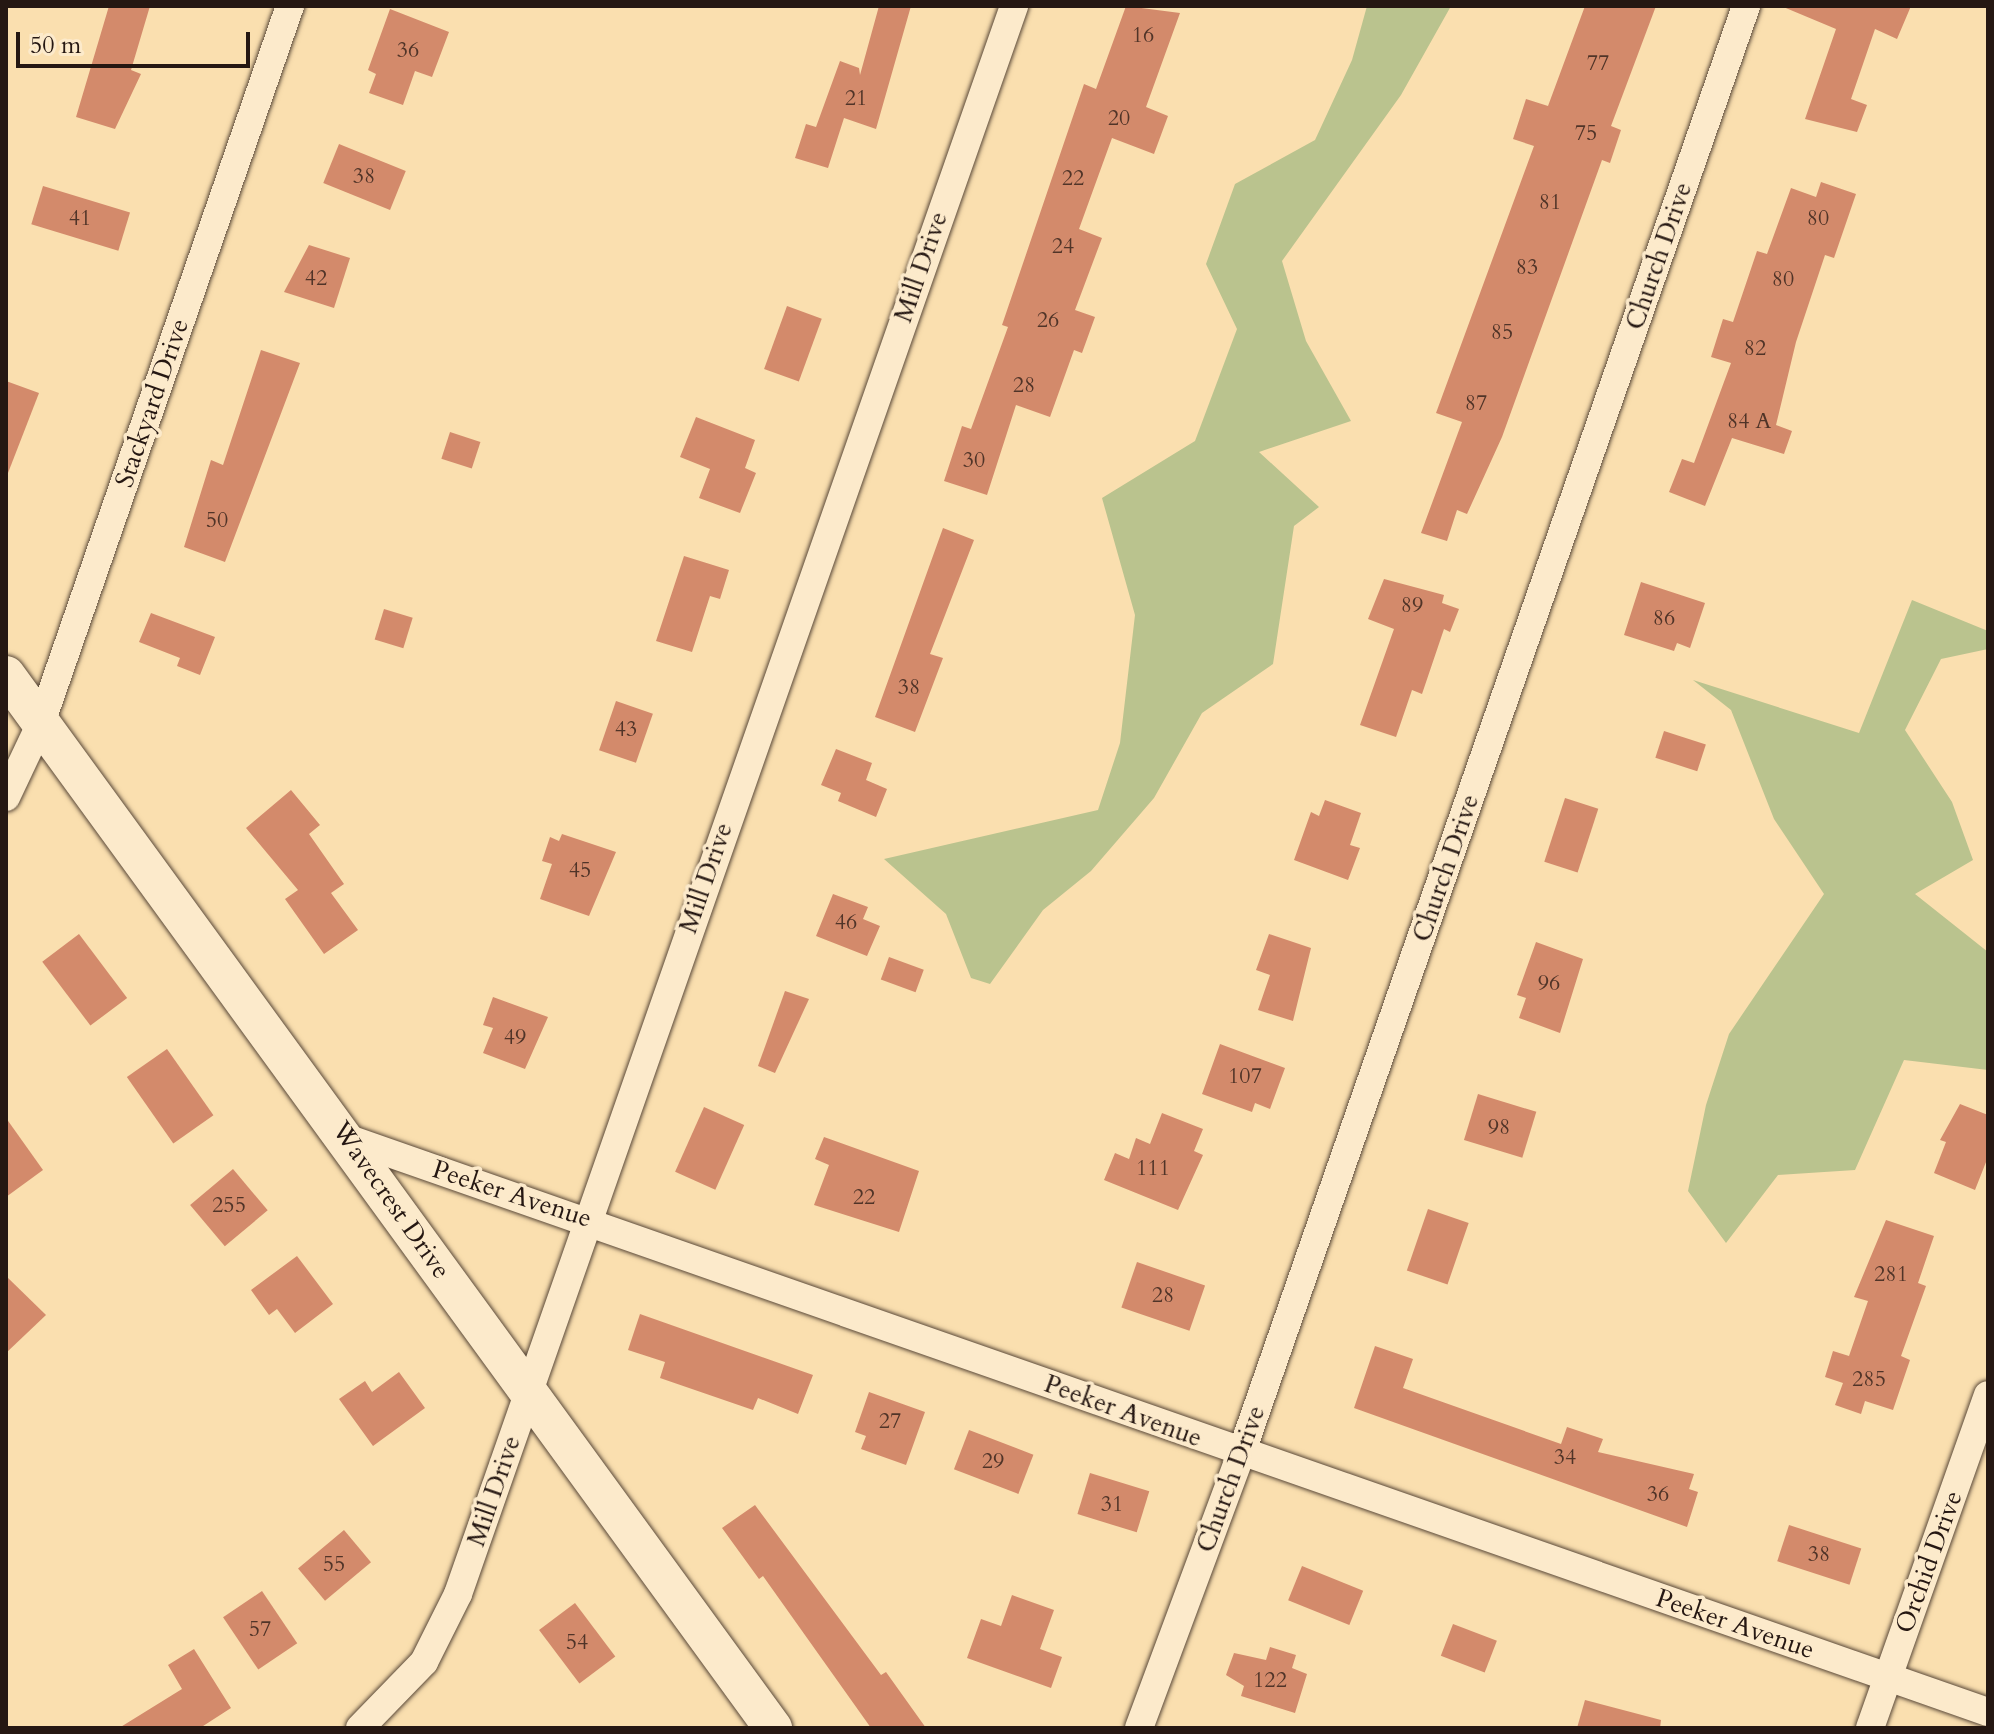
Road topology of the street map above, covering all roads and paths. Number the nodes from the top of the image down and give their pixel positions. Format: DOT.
graph roads {
  1 [pos="290,6"];
  2 [pos="1014,6"];
  3 [pos="1746,6"];
  4 [pos="6,675"];
  5 [pos="41,723"];
  6 [pos="6,797"];
  7 [pos="349,1139"];
  8 [pos="586,1218"];
  9 [pos="527,1391"];
  10 [pos="1988,1395"];
  11 [pos="1241,1454"];
  12 [pos="1888,1676"];
  13 [pos="1988,1712"];
  14 [pos="360,1728"];
  15 [pos="773,1728"];
  16 [pos="1139,1728"];
  17 [pos="1870,1728"];
  1 -- 5 [label="street, Stackyard Drive"];
  2 -- 8 [label="street, Mill Drive"];
  3 -- 11 [label="street, Church Drive"];
  4 -- 5 [label="street, Wavecrest Drive"];
  5 -- 6 [label="street, Stackyard Drive"];
  5 -- 7 [label="street, Wavecrest Drive"];
  7 -- 8 [label="street, Peeker Avenue"];
  7 -- 9 [label="street, Wavecrest Drive"];
  8 -- 9 [label="street, Mill Drive"];
  8 -- 11 [label="street, Peeker Avenue"];
  9 -- 14 [label="street, Mill Drive"];
  9 -- 15 [label="street, Wavecrest Drive"];
  10 -- 12 [label="street, Orchid Drive"];
  11 -- 12 [label="street, Peeker Avenue"];
  11 -- 16 [label="street, Church Drive"];
  12 -- 13 [label="street, Peeker Avenue"];
  12 -- 17 [label="street, Orchid Drive"];
}
